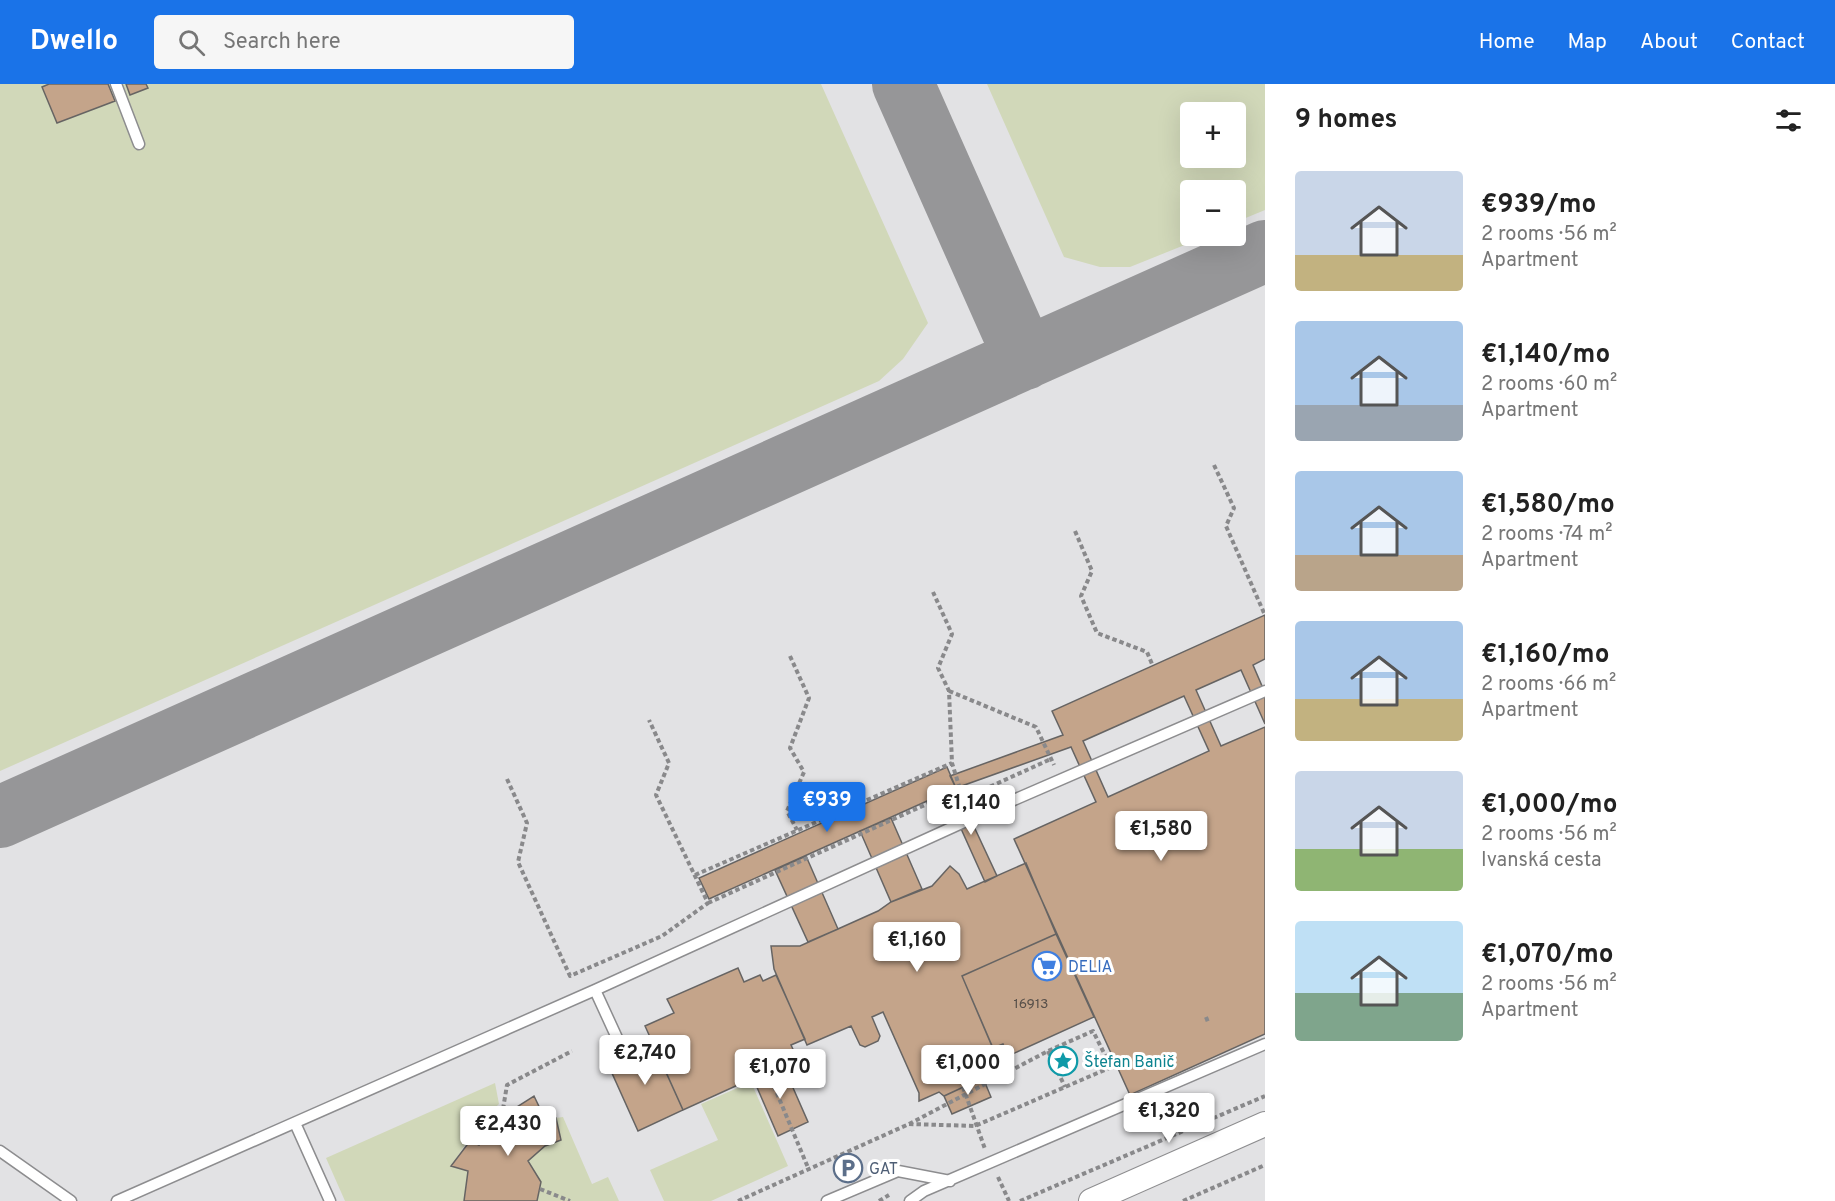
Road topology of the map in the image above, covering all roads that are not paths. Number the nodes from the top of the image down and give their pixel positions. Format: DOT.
graph roads {
  1 [pos="116,84"];
  2 [pos="139,144"];
  3 [pos="1265,691"];
  4 [pos="595,990"];
  5 [pos="1265,1044"];
  6 [pos="623,1051"];
  7 [pos="295,1123"];
  8 [pos="1265,1124"];
  9 [pos="0,1151"];
  10 [pos="950,1181"];
  11 [pos="71,1201"];
  12 [pos="117,1201"];
  13 [pos="330,1201"];
  14 [pos="827,1201"];
  15 [pos="910,1201"];
  16 [pos="1091,1201"];
  1 -- 2 [label="lane"];
  3 -- 4 [label="lane"];
  4 -- 6 [label="lane"];
  4 -- 7 [label="lane"];
  5 -- 10 [label="lane"];
  7 -- 12 [label="lane"];
  7 -- 13 [label="lane"];
  8 -- 16 [label="street"];
  9 -- 11 [label="lane"];
  10 -- 14 [label="lane"];
  10 -- 15 [label="lane"];
}
